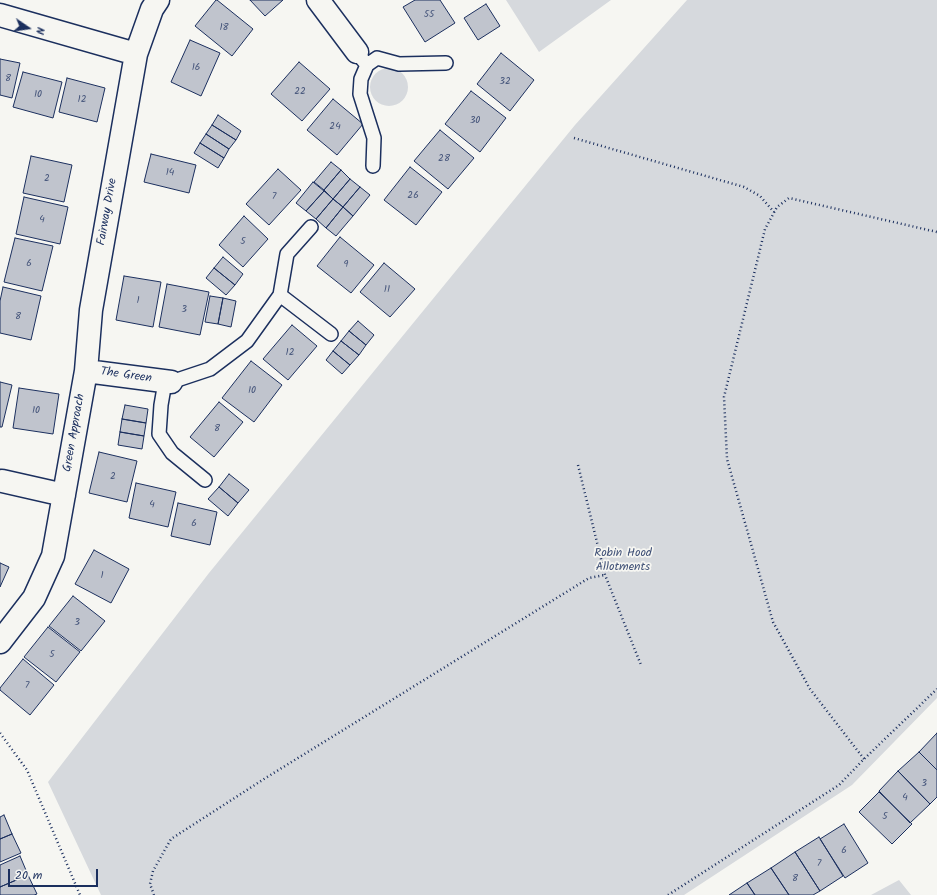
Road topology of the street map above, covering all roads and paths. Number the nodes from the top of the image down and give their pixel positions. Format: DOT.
graph roads {
  1 [pos="158,0"];
  2 [pos="318,0"];
  3 [pos="0,15"];
  4 [pos="136,54"];
  5 [pos="362,59"];
  6 [pos="446,64"];
  7 [pos="574,138"];
  8 [pos="372,166"];
  9 [pos="774,212"];
  10 [pos="311,227"];
  11 [pos="937,232"];
  12 [pos="280,296"];
  13 [pos="332,334"];
  14 [pos="86,371"];
  15 [pos="168,382"];
  16 [pos="578,465"];
  17 [pos="206,480"];
  18 [pos="1,481"];
  19 [pos="64,495"];
  20 [pos="605,575"];
  21 [pos="0,642"];
  22 [pos="642,665"];
  23 [pos="937,690"];
  24 [pos="0,733"];
  25 [pos="864,759"];
  26 [pos="80,895"];
  27 [pos="154,895"];
  28 [pos="668,895"];
  1 -- 4 [label="street, Fairway Drive"];
  2 -- 5 [label="street"];
  3 -- 4 [label="street"];
  4 -- 14 [label="street, Fairway Drive"];
  5 -- 6 [label="lane"];
  5 -- 8 [label="lane"];
  7 -- 9 [label="path"];
  9 -- 11 [label="path"];
  9 -- 25 [label="path"];
  10 -- 12 [label="lane, The Green"];
  12 -- 13 [label="lane"];
  12 -- 15 [label="lane, The Green"];
  14 -- 15 [label="street, The Green"];
  14 -- 19 [label="street, Green Approach"];
  15 -- 17 [label="lane, The Green"];
  16 -- 20 [label="path"];
  18 -- 19 [label="street"];
  19 -- 21 [label="street, Green Approach"];
  20 -- 22 [label="path"];
  20 -- 27 [label="path"];
  23 -- 25 [label="path"];
  24 -- 26 [label="path"];
  25 -- 28 [label="path"];
}
